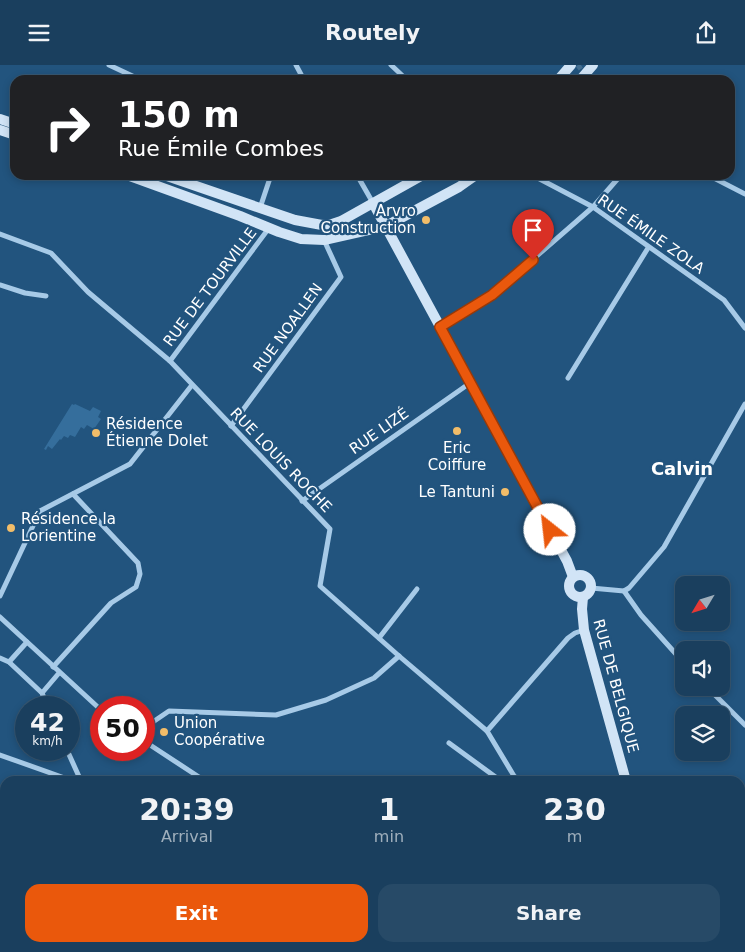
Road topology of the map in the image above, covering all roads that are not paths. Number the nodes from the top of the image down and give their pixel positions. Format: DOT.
graph roads {
  1 [pos="109,65"];
  2 [pos="391,65"];
  3 [pos="571,65"];
  4 [pos="593,65"];
  5 [pos="122,68"];
  6 [pos="133,75"];
  7 [pos="402,75"];
  8 [pos="562,75"];
  9 [pos="584,75"];
  10 [pos="140,180"];
  11 [pos="179,180"];
  12 [pos="269,180"];
  13 [pos="360,180"];
  14 [pos="415,180"];
  15 [pos="469,180"];
  16 [pos="542,180"];
  17 [pos="617,180"];
  18 [pos="718,180"];
  19 [pos="745,194"];
  20 [pos="373,203"];
  21 [pos="260,207"];
  22 [pos="593,207"];
  23 [pos="386,226"];
  24 [pos="269,228"];
  25 [pos="0,235"];
  26 [pos="324,241"];
  27 [pos="648,248"];
  28 [pos="0,285"];
  29 [pos="46,296"];
  30 [pos="440,327"];
  31 [pos="745,328"];
  32 [pos="170,361"];
  33 [pos="568,378"];
  34 [pos="470,383"];
  35 [pos="192,385"];
  36 [pos="745,404"];
  37 [pos="231,426"];
  38 [pos="73,494"];
  39 [pos="302,501"];
  40 [pos="573,577"];
  41 [pos="591,588"];
  42 [pos="417,589"];
  43 [pos="624,591"];
  44 [pos="0,596"];
  45 [pos="583,597"];
  46 [pos="0,617"];
  47 [pos="584,631"];
  48 [pos="379,638"];
  49 [pos="27,642"];
  50 [pos="675,653"];
  51 [pos="399,656"];
  52 [pos="0,658"];
  53 [pos="9,661"];
  54 [pos="53,667"];
  55 [pos="59,673"];
  56 [pos="42,693"];
  57 [pos="43,696"];
  58 [pos="716,696"];
  59 [pos="90,700"];
  60 [pos="155,721"];
  61 [pos="745,725"];
  62 [pos="487,731"];
  63 [pos="449,743"];
  64 [pos="155,748"];
  65 [pos="0,755"];
  66 [pos="72,761"];
  67 [pos="60,776"];
  68 [pos="79,776"];
  69 [pos="197,776"];
  70 [pos="494,776"];
  71 [pos="514,776"];
  72 [pos="625,776"];
  1 -- 5 [label="street"];
  2 -- 7 [label="street"];
  3 -- 8 [label="main road"];
  4 -- 9 [label="main road, bridge"];
  5 -- 6 [label="street"];
  10 -- 24 [label="main road"];
  11 -- 21 [label="main road"];
  12 -- 21 [label="street"];
  13 -- 20 [label="street"];
  14 -- 20 [label="main road"];
  15 -- 23 [label="main road"];
  16 -- 22 [label="street, RUE ÉMILE ZOLA"];
  17 -- 22 [label="street"];
  18 -- 19 [label="street"];
  20 -- 21 [label="main road"];
  20 -- 23 [label="main road"];
  22 -- 27 [label="street, RUE ÉMILE ZOLA"];
  22 -- 30 [label="street"];
  23 -- 26 [label="main road"];
  23 -- 30 [label="main road"];
  24 -- 26 [label="main road"];
  24 -- 32 [label="street, RUE DE TOURVILLE"];
  25 -- 32 [label="street, RUE LOUIS ROCHE"];
  26 -- 37 [label="street, RUE NOALLEN"];
  27 -- 31 [label="street, RUE ÉMILE ZOLA"];
  27 -- 33 [label="street"];
  28 -- 29 [label="street"];
  30 -- 34 [label="main road"];
  32 -- 35 [label="street, RUE LOUIS ROCHE"];
  34 -- 39 [label="street, RUE LIZÉ"];
  34 -- 40 [label="main road"];
  35 -- 37 [label="street, RUE LOUIS ROCHE"];
  35 -- 38 [label="street"];
  36 -- 43 [label="street"];
  37 -- 39 [label="street, RUE LOUIS ROCHE"];
  38 -- 44 [label="street"];
  38 -- 54 [label="street"];
  39 -- 48 [label="street, RUE LOUIS ROCHE"];
  40 -- 41 [label="main road"];
  40 -- 45 [label="main road"];
  41 -- 43 [label="street"];
  41 -- 45 [label="main road"];
  42 -- 48 [label="street"];
  43 -- 50 [label="street"];
  45 -- 47 [label="main road, RUE DE BELGIQUE"];
  46 -- 49 [label="street"];
  47 -- 62 [label="street"];
  47 -- 72 [label="main road, RUE DE BELGIQUE"];
  48 -- 51 [label="street, RUE LOUIS ROCHE"];
  49 -- 53 [label="street"];
  49 -- 54 [label="street"];
  51 -- 60 [label="street"];
  51 -- 62 [label="street, RUE LOUIS ROCHE"];
  52 -- 53 [label="street"];
  53 -- 56 [label="street"];
  54 -- 55 [label="street"];
  55 -- 56 [label="street"];
  55 -- 59 [label="street"];
  56 -- 57 [label="street"];
  58 -- 61 [label="street"];
  62 -- 71 [label="street, RUE LOUIS ROCHE"];
  63 -- 70 [label="street"];
  64 -- 69 [label="street"];
  65 -- 67 [label="street"];
  66 -- 68 [label="street"];
}
